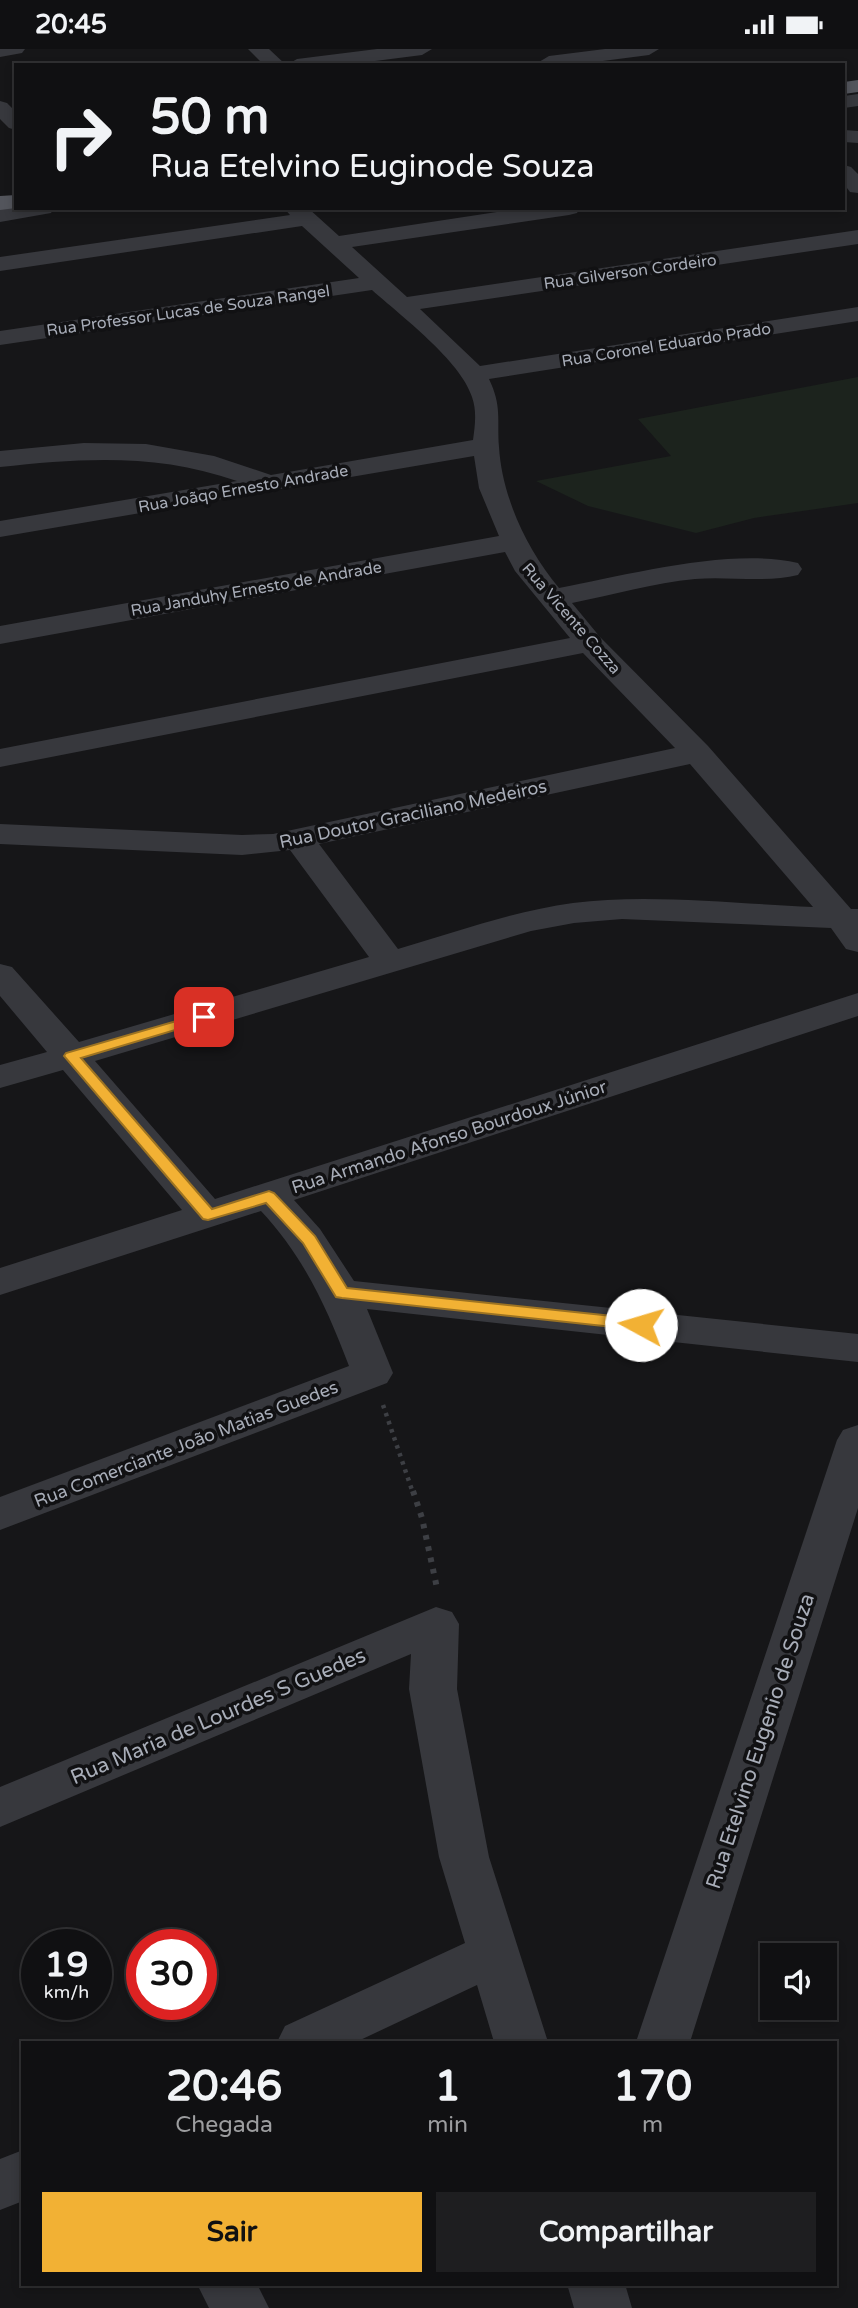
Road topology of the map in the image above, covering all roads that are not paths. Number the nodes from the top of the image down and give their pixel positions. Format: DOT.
graph roads {
  1 [pos="15,49"];
  2 [pos="258,49"];
  3 [pos="422,49"];
  4 [pos="531,49"];
  5 [pos="649,49"];
  6 [pos="0,51"];
  7 [pos="274,63"];
  8 [pos="313,63"];
  9 [pos="551,63"];
  10 [pos="0,104"];
  11 [pos="14,122"];
  12 [pos="845,172"];
  13 [pos="858,187"];
  14 [pos="31,210"];
  15 [pos="556,210"];
  16 [pos="301,214"];
  17 [pos="0,215"];
  18 [pos="858,237"];
  19 [pos="335,243"];
  20 [pos="0,264"];
  21 [pos="377,282"];
  22 [pos="401,305"];
  23 [pos="858,314"];
  24 [pos="1,336"];
  25 [pos="474,374"];
  26 [pos="486,446"];
  27 [pos="0,459"];
  28 [pos="270,483"];
  29 [pos="0,529"];
  30 [pos="513,542"];
  31 [pos="788,569"];
  32 [pos="551,598"];
  33 [pos="0,635"];
  34 [pos="590,643"];
  35 [pos="697,753"];
  36 [pos="0,758"];
  37 [pos="0,804"];
  38 [pos="9,834"];
  39 [pos="299,839"];
  40 [pos="852,926"];
  41 [pos="390,962"];
  42 [pos="0,974"];
  43 [pos="858,1004"];
  44 [pos="71,1056"];
  45 [pos="0,1077"];
  46 [pos="269,1196"];
  47 [pos="208,1215"];
  48 [pos="0,1282"];
  49 [pos="342,1293"];
  50 [pos="858,1347"];
  51 [pos="858,1440"];
  52 [pos="0,1514"];
  53 [pos="0,1808"];
  54 [pos="493,1954"];
  55 [pos="306,2041"];
  56 [pos="520,2041"];
  57 [pos="663,2041"];
  58 [pos="21,2176"];
  59 [pos="0,2185"];
  60 [pos="227,2286"];
  61 [pos="597,2286"];
  62 [pos="240,2308"];
  63 [pos="603,2308"];
  1 -- 6 [label="street"];
  2 -- 7 [label="street"];
  3 -- 8 [label="street"];
  4 -- 9 [label="street"];
  5 -- 9 [label="street"];
  10 -- 11 [label="street"];
  12 -- 13 [label="street"];
  14 -- 17 [label="street"];
  15 -- 19 [label="street"];
  16 -- 19 [label="street, Rua Vicente Cozza"];
  16 -- 20 [label="street"];
  18 -- 22 [label="street, Rua Gilverson Cordeiro"];
  19 -- 21 [label="street, Rua Vicente Cozza"];
  21 -- 22 [label="street, Rua Vicente Cozza"];
  21 -- 24 [label="street, Rua Professor Lucas de Souza Rangel"];
  22 -- 25 [label="street, Rua Vicente Cozza"];
  23 -- 25 [label="street, Rua Coronel Eduardo Prado"];
  25 -- 26 [label="street, Rua Vicente Cozza"];
  26 -- 28 [label="street, Rua Joãqo Ernesto Andrade"];
  26 -- 30 [label="street, Rua Vicente Cozza"];
  27 -- 28 [label="street"];
  28 -- 29 [label="street, Rua Joãqo Ernesto Andrade"];
  30 -- 32 [label="street, Rua Vicente Cozza"];
  30 -- 33 [label="street, Rua Janduhy Ernesto de Andrade"];
  31 -- 32 [label="street"];
  32 -- 34 [label="street, Rua Vicente Cozza"];
  34 -- 35 [label="street, Rua Vicente Cozza"];
  34 -- 36 [label="street"];
  35 -- 39 [label="street, Rua Doutor Graciliano Medeiros"];
  35 -- 40 [label="street, Rua Vicente Cozza"];
  37 -- 38 [label="street"];
  38 -- 39 [label="street, Rua Doutor Graciliano Medeiros"];
  39 -- 41 [label="street"];
  40 -- 41 [label="street"];
  41 -- 44 [label="street"];
  42 -- 44 [label="street"];
  43 -- 46 [label="street, Rua Armando Afonso Bourdoux Júnior"];
  44 -- 45 [label="street"];
  44 -- 47 [label="street"];
  46 -- 47 [label="street, Rua Armando Afonso Bourdoux Júnior"];
  46 -- 49 [label="street"];
  47 -- 48 [label="street, Rua Armando Afonso Bourdoux Júnior"];
  49 -- 50 [label="street"];
  49 -- 52 [label="street, Rua Comerciante João Matias Guedes"];
  51 -- 57 [label="street, Rua Etelvino Eugenio de Souza"];
  53 -- 54 [label="street, Rua Maria de Lourdes S Guedes"];
  54 -- 55 [label="street"];
  54 -- 56 [label="street"];
  58 -- 59 [label="street"];
  60 -- 62 [label="street"];
  61 -- 63 [label="street"];
}
